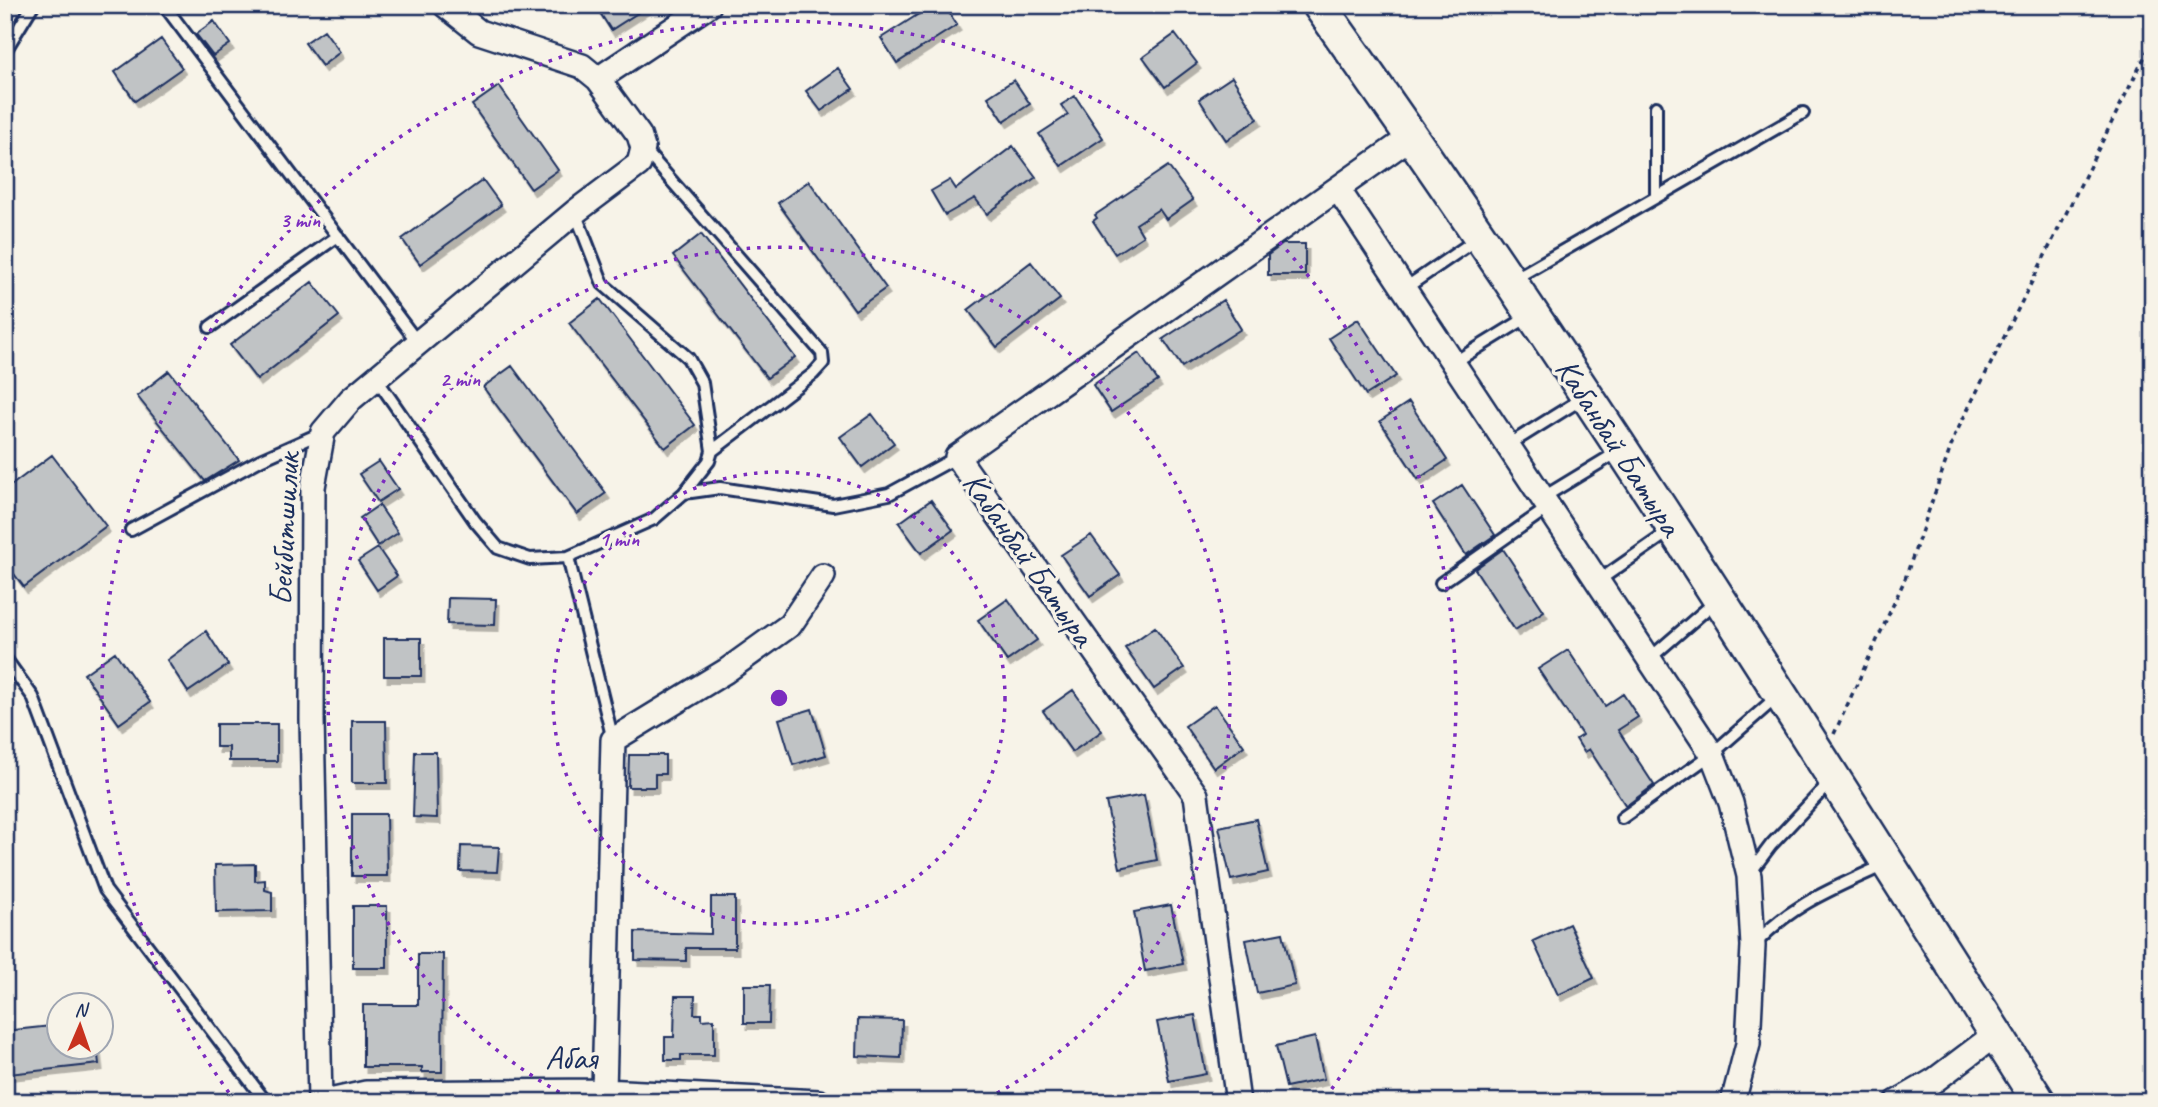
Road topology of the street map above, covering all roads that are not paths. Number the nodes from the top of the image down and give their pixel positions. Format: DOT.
graph roads {
  1 [pos="33,5"];
  2 [pos="164,5"];
  3 [pos="445,5"];
  4 [pos="709,5"];
  5 [pos="1319,5"];
  6 [pos="5,51"];
  7 [pos="598,79"];
  8 [pos="1656,107"];
  9 [pos="1803,113"];
  10 [pos="1412,136"];
  11 [pos="643,148"];
  12 [pos="1338,189"];
  13 [pos="1656,197"];
  14 [pos="575,212"];
  15 [pos="338,236"];
  16 [pos="1479,237"];
  17 [pos="1509,281"];
  18 [pos="1404,289"];
  19 [pos="1531,314"];
  20 [pos="210,327"];
  21 [pos="418,343"];
  22 [pos="1453,363"];
  23 [pos="376,378"];
  24 [pos="1586,396"];
  25 [pos="323,432"];
  26 [pos="1508,446"];
  27 [pos="1622,450"];
  28 [pos="712,451"];
  29 [pos="957,457"];
  30 [pos="684,493"];
  31 [pos="1545,502"];
  32 [pos="1673,528"];
  33 [pos="131,530"];
  34 [pos="568,557"];
  35 [pos="823,576"];
  36 [pos="1598,581"];
  37 [pos="1441,583"];
  38 [pos="1718,599"];
  39 [pos="5,658"];
  40 [pos="1649,659"];
  41 [pos="1780,694"];
  42 [pos="613,740"];
  43 [pos="1712,754"];
  44 [pos="1828,769"];
  45 [pos="1622,818"];
  46 [pos="1888,864"];
  47 [pos="1749,876"];
  48 [pos="1754,946"];
  49 [pos="1996,1034"];
  50 [pos="1935,1080"];
  51 [pos="604,1091"];
  52 [pos="266,1102"];
  53 [pos="323,1102"];
  54 [pos="819,1102"];
  55 [pos="1238,1102"];
  56 [pos="1732,1102"];
  57 [pos="1897,1102"];
  58 [pos="1920,1102"];
  59 [pos="2039,1102"];
  1 -- 6 [label="lane"];
  2 -- 15 [label="lane"];
  3 -- 7 [label="street"];
  4 -- 7 [label="street"];
  5 -- 10 [label="main road, Кабанбай Батыра"];
  7 -- 11 [label="street"];
  8 -- 13 [label="lane"];
  9 -- 13 [label="lane"];
  10 -- 12 [label="street, Кабанбай Батыра"];
  10 -- 16 [label="main road, Кабанбай Батыра"];
  11 -- 14 [label="street, Бейбитшилик"];
  11 -- 28 [label="lane"];
  12 -- 18 [label="street"];
  12 -- 29 [label="street, Кабанбай Батыра"];
  13 -- 17 [label="lane"];
  14 -- 21 [label="street, Бейбитшилик"];
  14 -- 28 [label="lane"];
  15 -- 20 [label="lane"];
  15 -- 21 [label="lane"];
  16 -- 17 [label="main road, Кабанбай Батыра"];
  16 -- 18 [label="lane"];
  17 -- 19 [label="main road, Кабанбай Батыра"];
  18 -- 22 [label="street"];
  19 -- 22 [label="lane"];
  19 -- 24 [label="main road, Кабанбай Батыра"];
  21 -- 23 [label="street, Бейбитшилик"];
  22 -- 26 [label="street"];
  23 -- 25 [label="street, Бейбитшилик"];
  23 -- 34 [label="lane"];
  24 -- 26 [label="lane"];
  24 -- 27 [label="main road, Кабанбай Батыра"];
  25 -- 33 [label="lane"];
  25 -- 53 [label="street, Бейбитшилик"];
  26 -- 31 [label="street"];
  27 -- 31 [label="lane"];
  27 -- 32 [label="main road, Кабанбай Батыра"];
  28 -- 30 [label="lane"];
  29 -- 30 [label="lane"];
  29 -- 55 [label="street, Кабанбай Батыра"];
  30 -- 34 [label="lane"];
  31 -- 36 [label="street"];
  31 -- 37 [label="lane"];
  32 -- 36 [label="lane"];
  32 -- 38 [label="main road, Кабанбай Батыра"];
  34 -- 42 [label="lane"];
  35 -- 42 [label="street"];
  36 -- 40 [label="street"];
  38 -- 40 [label="lane"];
  38 -- 41 [label="main road, Кабанбай Батыра"];
  39 -- 52 [label="lane"];
  40 -- 43 [label="street"];
  41 -- 43 [label="lane"];
  41 -- 44 [label="main road, Кабанбай Батыра"];
  42 -- 51 [label="street"];
  43 -- 45 [label="lane"];
  43 -- 47 [label="street"];
  44 -- 46 [label="main road, Кабанбай Батыра"];
  44 -- 47 [label="lane"];
  46 -- 48 [label="lane"];
  46 -- 49 [label="main road, Кабанбай Батыра"];
  47 -- 48 [label="street"];
  48 -- 56 [label="street"];
  49 -- 50 [label="street"];
  49 -- 59 [label="main road, Кабанбай Батыра"];
  50 -- 57 [label="street"];
  50 -- 58 [label="street"];
  51 -- 53 [label="street, Абая"];
  51 -- 54 [label="street, Абая"];
}
